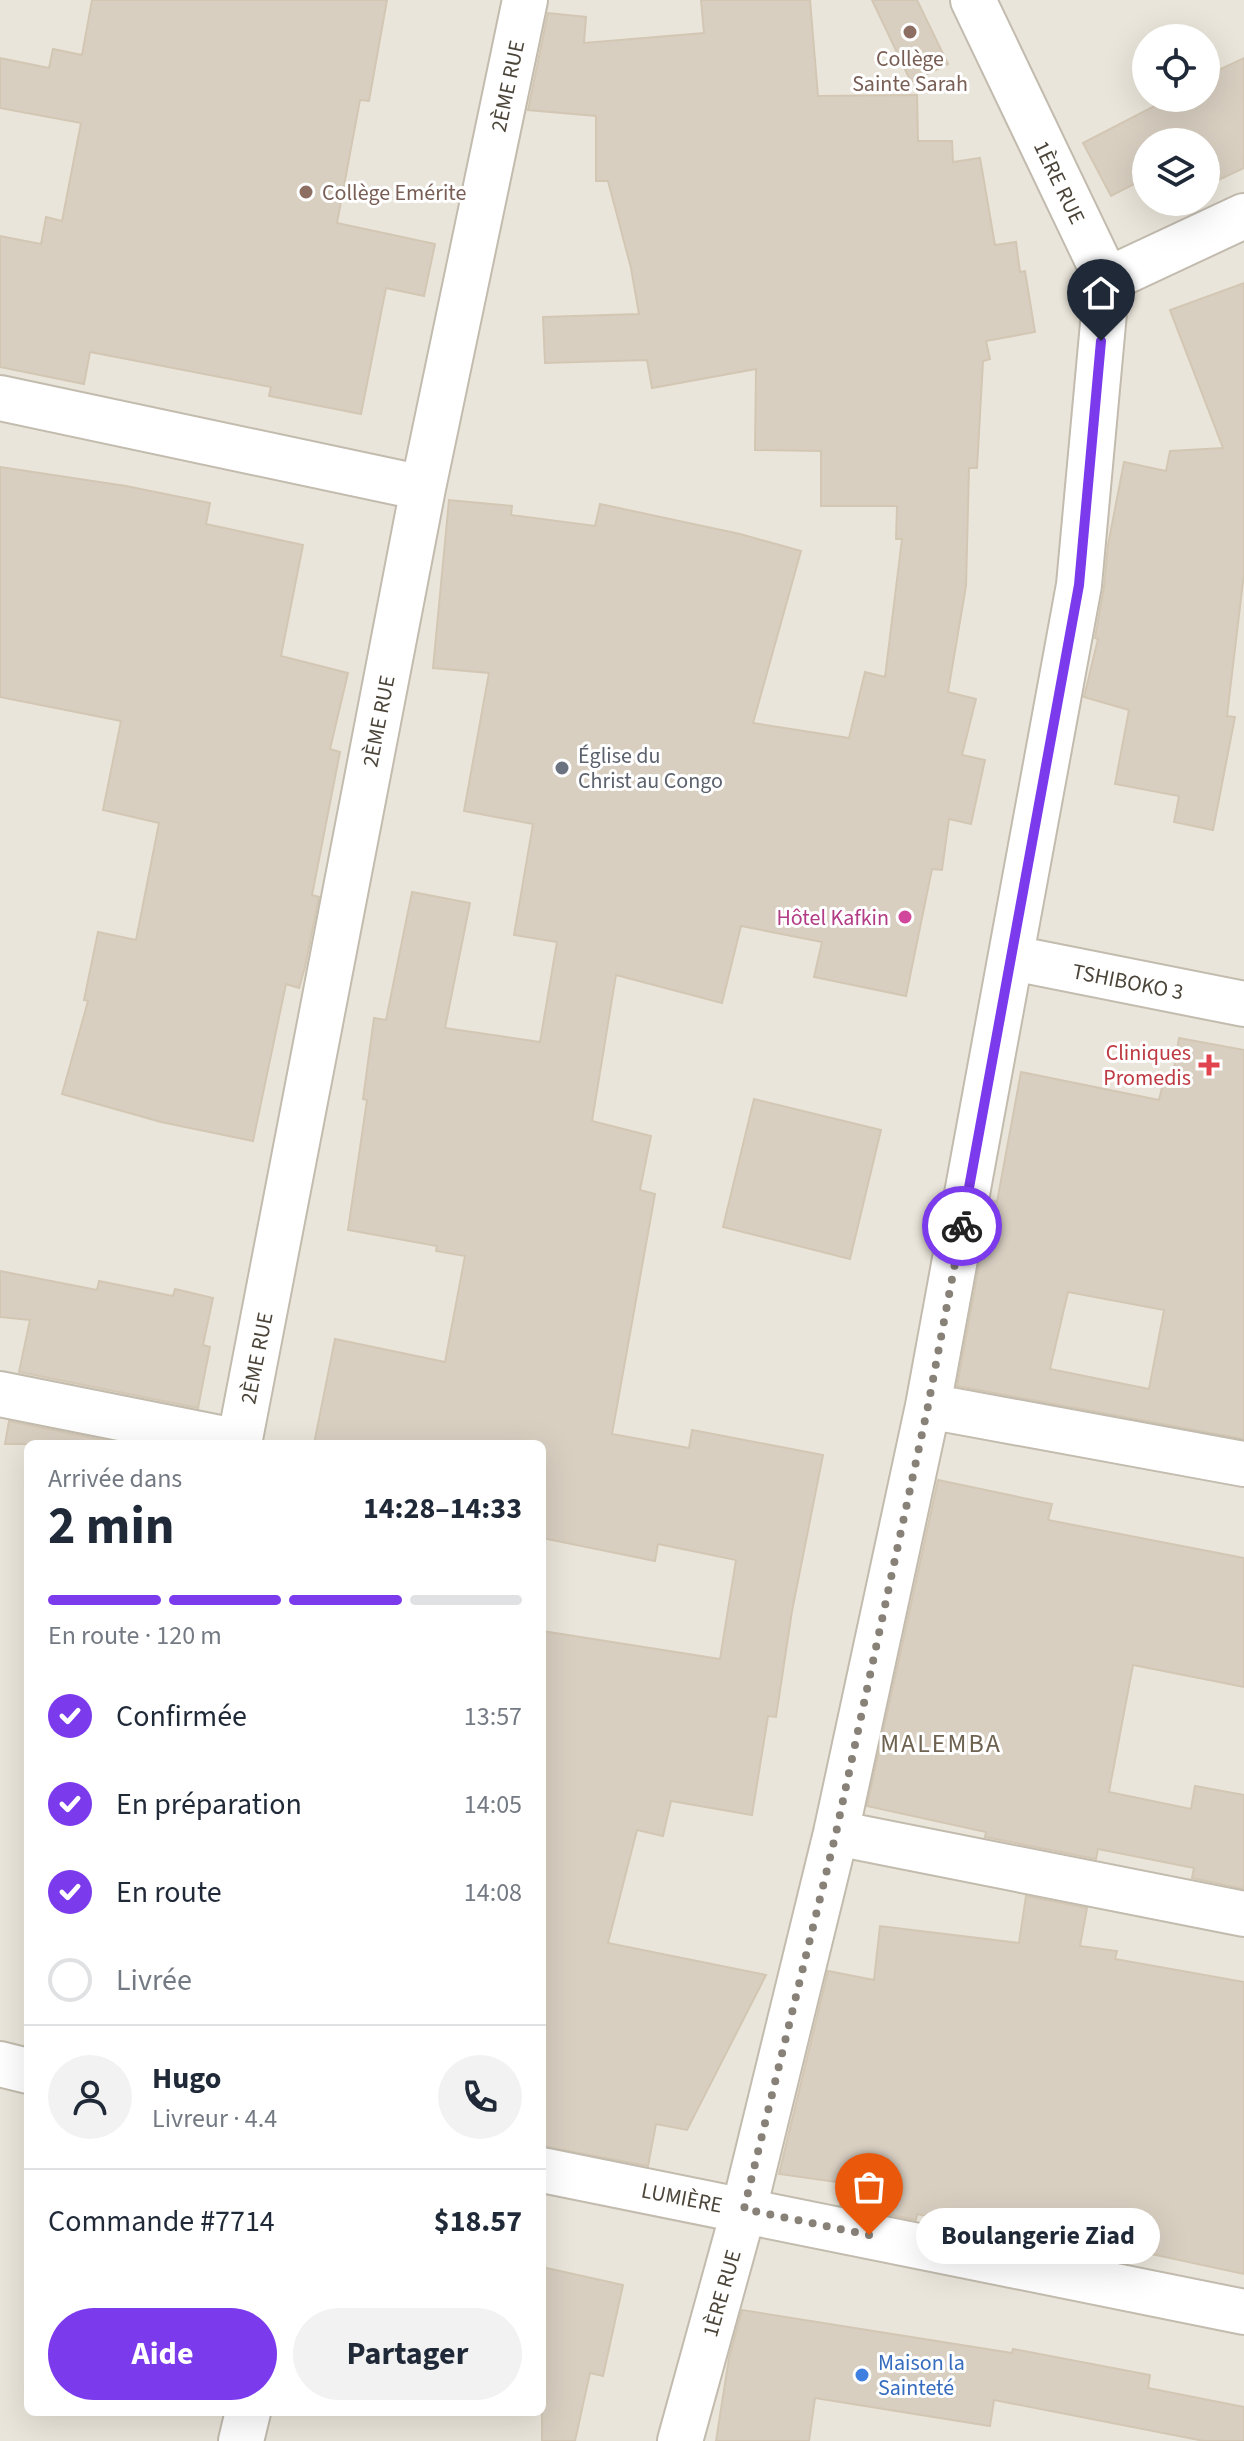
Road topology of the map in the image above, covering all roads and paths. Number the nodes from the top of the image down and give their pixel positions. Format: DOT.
graph roads {
  1 [pos="525,0"];
  2 [pos="973,0"];
  3 [pos="1244,216"];
  4 [pos="1107,280"];
  5 [pos="0,398"];
  6 [pos="423,488"];
  7 [pos="1013,958"];
  8 [pos="1244,1004"];
  9 [pos="0,1394"];
  10 [pos="928,1406"];
  11 [pos="224,1440"];
  12 [pos="240,1440"];
  13 [pos="1244,1464"];
  14 [pos="836,1833"];
  15 [pos="1244,1914"];
  16 [pos="0,2064"];
  17 [pos="24,2070"];
  18 [pos="546,2171"];
  19 [pos="744,2209"];
  20 [pos="1244,2312"];
  21 [pos="247,2416"];
  22 [pos="241,2441"];
  23 [pos="680,2441"];
  1 -- 6 [label="street, 2ÈME RUE"];
  2 -- 4 [label="street, 1ÈRE RUE"];
  3 -- 4 [label="street"];
  4 -- 7 [label="street, 1ÈRE RUE"];
  5 -- 6 [label="street"];
  6 -- 12 [label="street, 2ÈME RUE"];
  7 -- 8 [label="street, TSHIBOKO 3"];
  7 -- 10 [label="street, 1ÈRE RUE"];
  9 -- 11 [label="street"];
  10 -- 13 [label="street"];
  10 -- 14 [label="street, 1ÈRE RUE"];
  14 -- 15 [label="street"];
  14 -- 19 [label="street, 1ÈRE RUE"];
  16 -- 17 [label="street"];
  18 -- 19 [label="street, LUMIÈRE"];
  19 -- 20 [label="street, LUMIÈRE"];
  19 -- 23 [label="street, 1ÈRE RUE"];
  21 -- 22 [label="street"];
}
